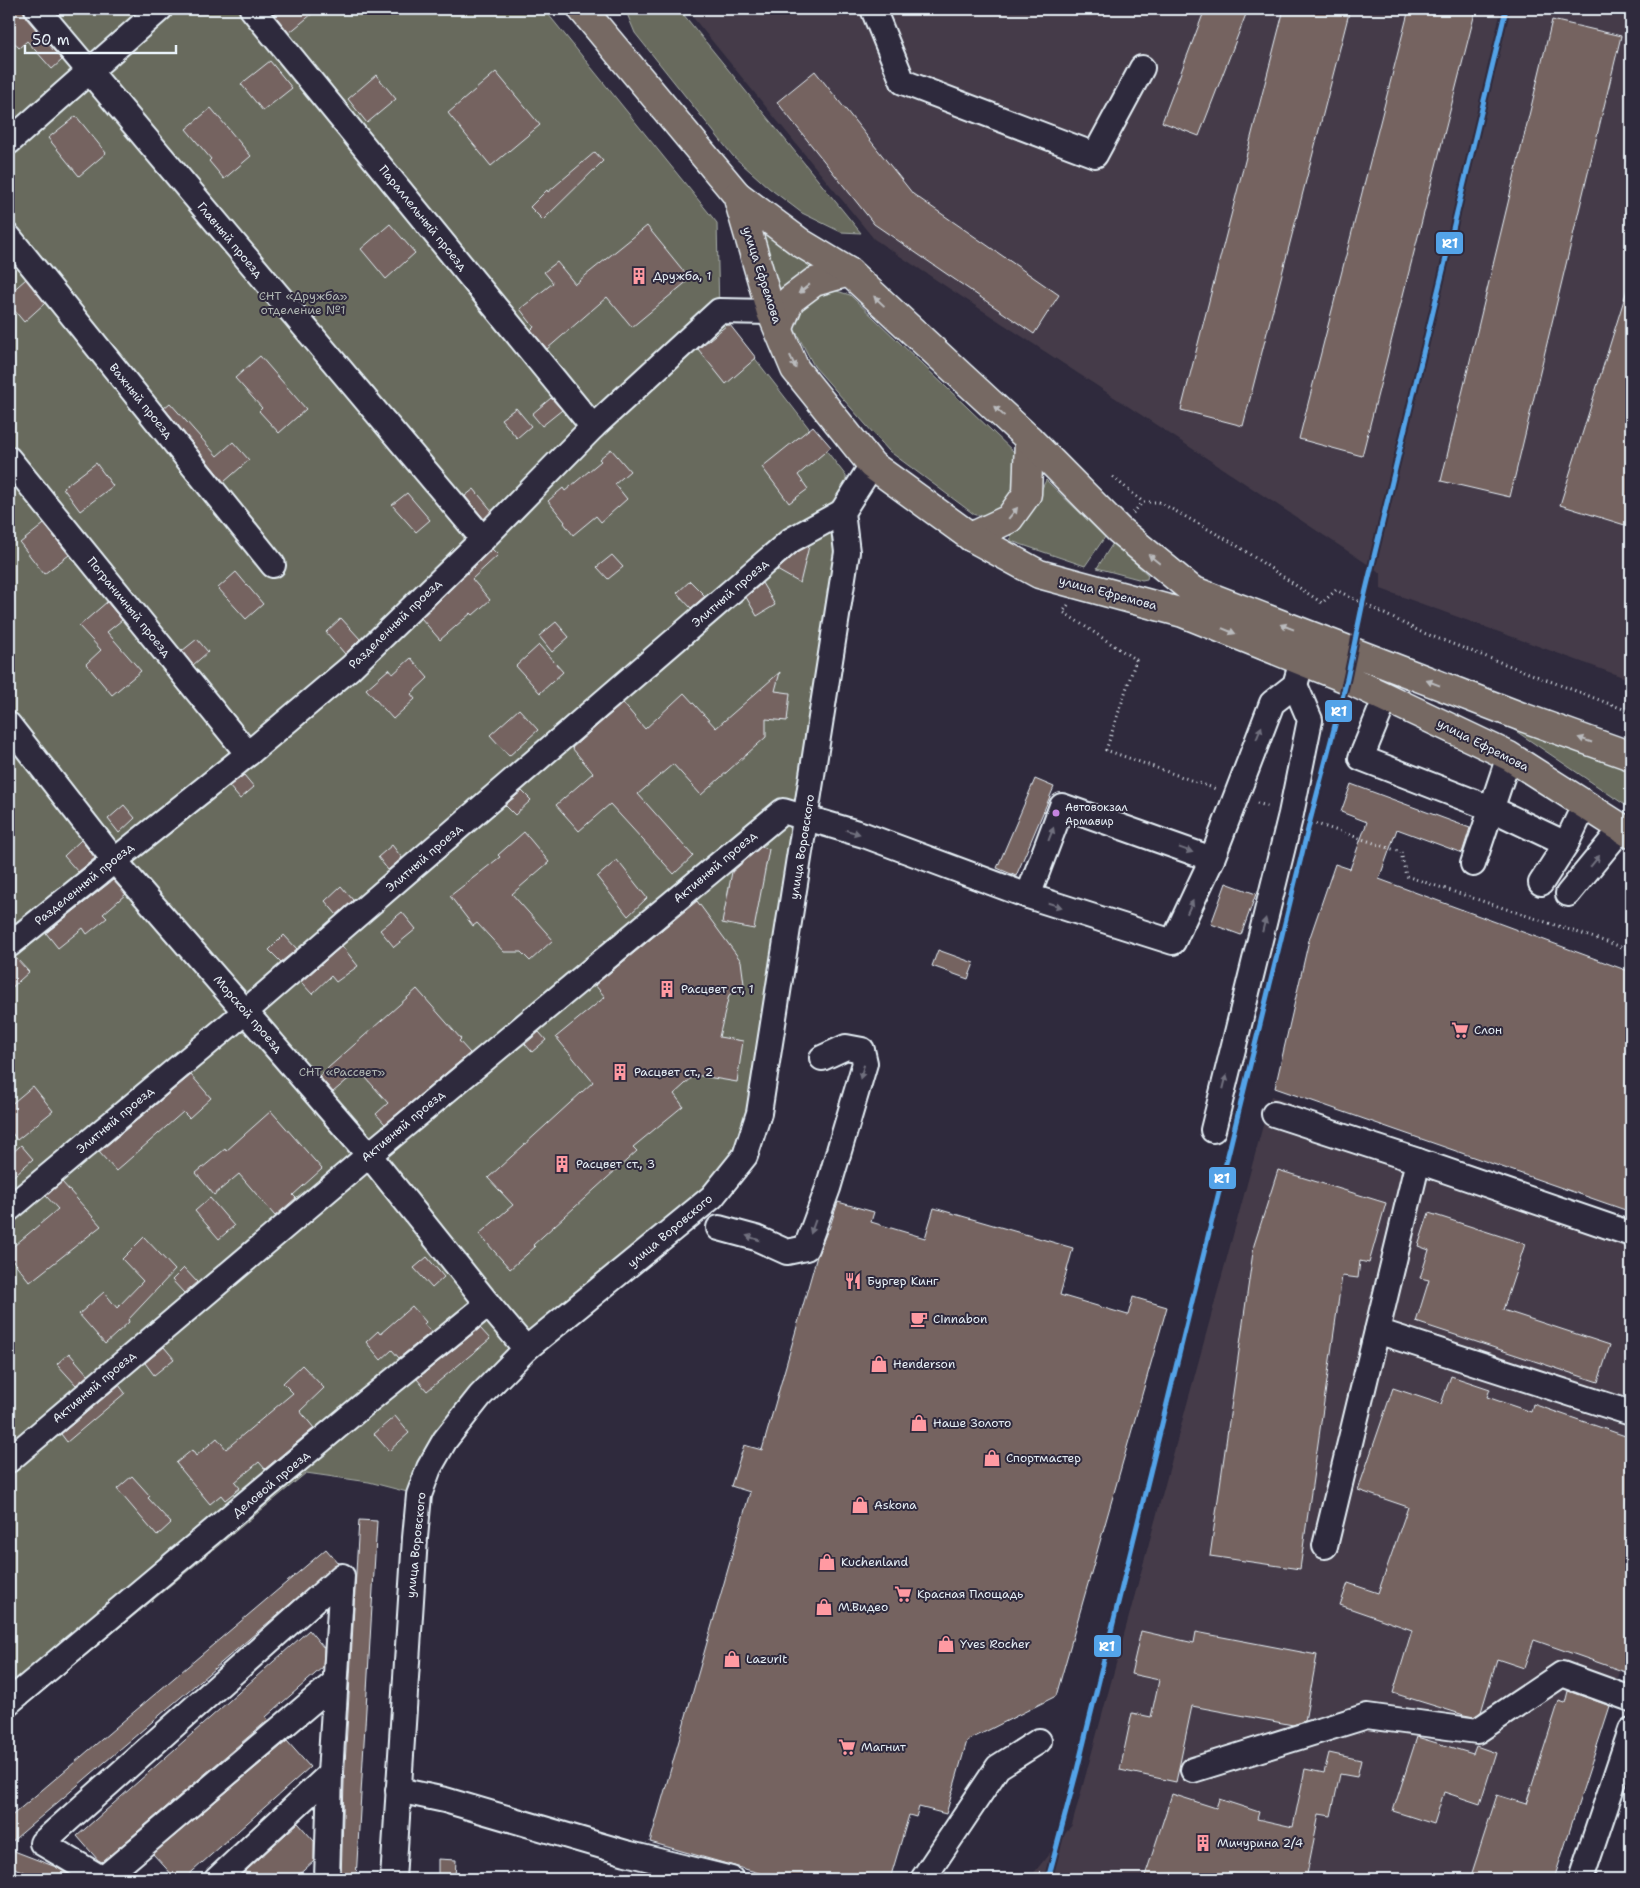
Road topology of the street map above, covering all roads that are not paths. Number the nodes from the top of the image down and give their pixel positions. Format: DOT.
graph roads {
  1 [pos="37,9"];
  2 [pos="160,9"];
  3 [pos="252,9"];
  4 [pos="873,9"];
  5 [pos="585,10"];
  6 [pos="1142,68"];
  7 [pos="89,72"];
  8 [pos="9,142"];
  9 [pos="737,195"];
  10 [pos="9,237"];
  11 [pos="849,272"];
  12 [pos="775,320"];
  13 [pos="593,427"];
  14 [pos="1028,439"];
  15 [pos="9,459"];
  16 [pos="872,465"];
  17 [pos="842,512"];
  18 [pos="971,537"];
  19 [pos="482,539"];
  20 [pos="273,564"];
  21 [pos="1299,673"];
  22 [pos="1386,697"];
  23 [pos="9,725"];
  24 [pos="248,754"];
  25 [pos="1509,756"];
  26 [pos="1631,756"];
  27 [pos="1585,804"];
  28 [pos="1490,808"];
  29 [pos="806,818"];
  30 [pos="1626,831"];
  31 [pos="1566,844"];
  32 [pos="1212,859"];
  33 [pos="114,860"];
  34 [pos="1473,864"];
  35 [pos="1541,883"];
  36 [pos="1568,894"];
  37 [pos="1028,896"];
  38 [pos="9,945"];
  39 [pos="246,1011"];
  40 [pos="822,1058"];
  41 [pos="1274,1114"];
  42 [pos="1213,1130"];
  43 [pos="368,1155"];
  44 [pos="1418,1161"];
  45 [pos="9,1210"];
  46 [pos="719,1228"];
  47 [pos="1631,1234"];
  48 [pos="488,1304"];
  49 [pos="1377,1331"];
  50 [pos="526,1349"];
  51 [pos="1631,1413"];
  52 [pos="9,1460"];
  53 [pos="1325,1546"];
  54 [pos="335,1682"];
  55 [pos="1631,1699"];
  56 [pos="9,1702"];
  57 [pos="1631,1730"];
  58 [pos="1039,1741"];
  59 [pos="1192,1770"];
  60 [pos="330,1774"];
  61 [pos="398,1790"];
  62 [pos="103,1879"];
  63 [pos="217,1879"];
  64 [pos="327,1879"];
  65 [pos="393,1879"];
  66 [pos="731,1879"];
  67 [pos="923,1879"];
  68 [pos="1581,1879"];
  1 -- 7 [label="street, Главный проезд"];
  2 -- 7 [label="street"];
  3 -- 13 [label="street, Параллельный проезд"];
  4 -- 6 [label="street"];
  5 -- 9 [label="main road, улица Ефремова"];
  7 -- 8 [label="street"];
  7 -- 19 [label="street, Главный проезд"];
  9 -- 11 [label="main road, улица Ефремова"];
  9 -- 12 [label="main road, улица Ефремова"];
  10 -- 20 [label="street, Важный проезд"];
  11 -- 12 [label="main road, one-way"];
  14 -- 11 [label="main road, улица Ефремова, one-way"];
  12 -- 13 [label="street, Разделенный проезд"];
  12 -- 16 [label="main road, улица Ефремова, one-way"];
  13 -- 19 [label="street, Разделенный проезд"];
  18 -- 14 [label="main road, one-way"];
  26 -- 14 [label="main road, улица Ефремова, one-way"];
  15 -- 24 [label="street, Пограничный проезд"];
  16 -- 17 [label="street"];
  16 -- 18 [label="main road, улица Ефремова"];
  17 -- 29 [label="street, улица Воровского"];
  17 -- 39 [label="street, Элитный проезд"];
  18 -- 21 [label="main road, улица Ефремова, one-way"];
  19 -- 24 [label="street, Разделенный проезд"];
  21 -- 22 [label="main road, улица Ефремова"];
  32 -- 21 [label="street, one-way"];
  42 -- 21 [label="street, one-way"];
  22 -- 25 [label="main road, улица Ефремова"];
  22 -- 28 [label="street"];
  23 -- 33 [label="street, Морской проезд"];
  24 -- 33 [label="street, Разделенный проезд"];
  25 -- 27 [label="main road, улица Ефремова"];
  25 -- 28 [label="street"];
  27 -- 30 [label="main road, улица Ефремова"];
  27 -- 31 [label="street"];
  28 -- 31 [label="street"];
  28 -- 34 [label="street"];
  29 -- 37 [label="street, one-way"];
  29 -- 43 [label="street, Активный проезд"];
  29 -- 50 [label="street, улица Воровского"];
  36 -- 30 [label="street, one-way"];
  31 -- 35 [label="street"];
  37 -- 32 [label="street, one-way"];
  37 -- 32 [label="street, one-way"];
  33 -- 38 [label="street, Разделенный проезд"];
  33 -- 39 [label="street, Морской проезд"];
  39 -- 43 [label="street, Морской проезд"];
  39 -- 45 [label="street, Элитный проезд"];
  40 -- 46 [label="street, one-way"];
  41 -- 44 [label="street"];
  43 -- 48 [label="street, Морской проезд"];
  43 -- 52 [label="street, Активный проезд"];
  44 -- 47 [label="street"];
  44 -- 49 [label="street"];
  48 -- 50 [label="street"];
  48 -- 56 [label="street, Деловой проезд"];
  49 -- 51 [label="street"];
  49 -- 53 [label="street"];
  50 -- 61 [label="street, улица Воровского"];
  54 -- 60 [label="street"];
  54 -- 62 [label="street"];
  54 -- 62 [label="street"];
  55 -- 59 [label="street"];
  57 -- 68 [label="street"];
  58 -- 67 [label="street"];
  60 -- 63 [label="street"];
  60 -- 64 [label="street"];
  61 -- 65 [label="street, улица Воровского"];
  61 -- 66 [label="street"];
}
